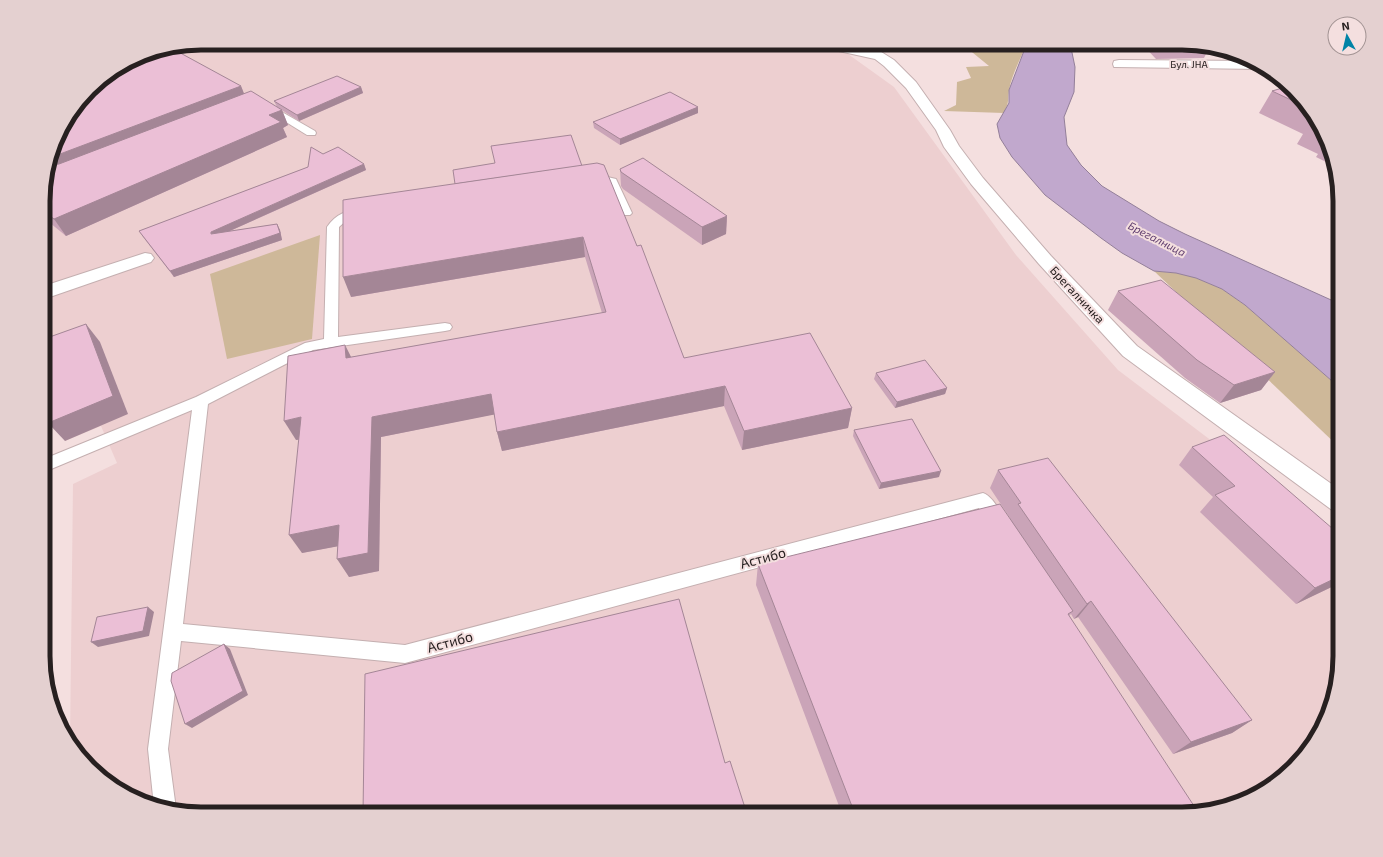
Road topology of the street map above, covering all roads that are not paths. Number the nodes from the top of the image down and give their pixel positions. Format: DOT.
graph roads {
  1 [pos="850,50"];
  2 [pos="869,50"];
  3 [pos="880,57"];
  4 [pos="1119,64"];
  5 [pos="1247,65"];
  6 [pos="259,101"];
  7 [pos="311,132"];
  8 [pos="579,181"];
  9 [pos="371,210"];
  10 [pos="626,213"];
  11 [pos="146,258"];
  12 [pos="50,291"];
  13 [pos="445,327"];
  14 [pos="331,343"];
  15 [pos="200,401"];
  16 [pos="50,464"];
  17 [pos="1333,498"];
  18 [pos="1009,539"];
  19 [pos="173,632"];
  20 [pos="164,802"];
  1 -- 3 [label="street"];
  2 -- 3 [label="street, Брегалничка"];
  3 -- 17 [label="street, Брегалничка"];
  4 -- 5 [label="street, Бул. ЈНА"];
  6 -- 7 [label="lane"];
  8 -- 10 [label="lane"];
  9 -- 14 [label="lane"];
  11 -- 12 [label="street"];
  13 -- 14 [label="lane"];
  14 -- 15 [label="lane"];
  15 -- 16 [label="lane"];
  15 -- 19 [label="lane"];
  18 -- 19 [label="lane, Астибо"];
  19 -- 20 [label="lane"];
}
